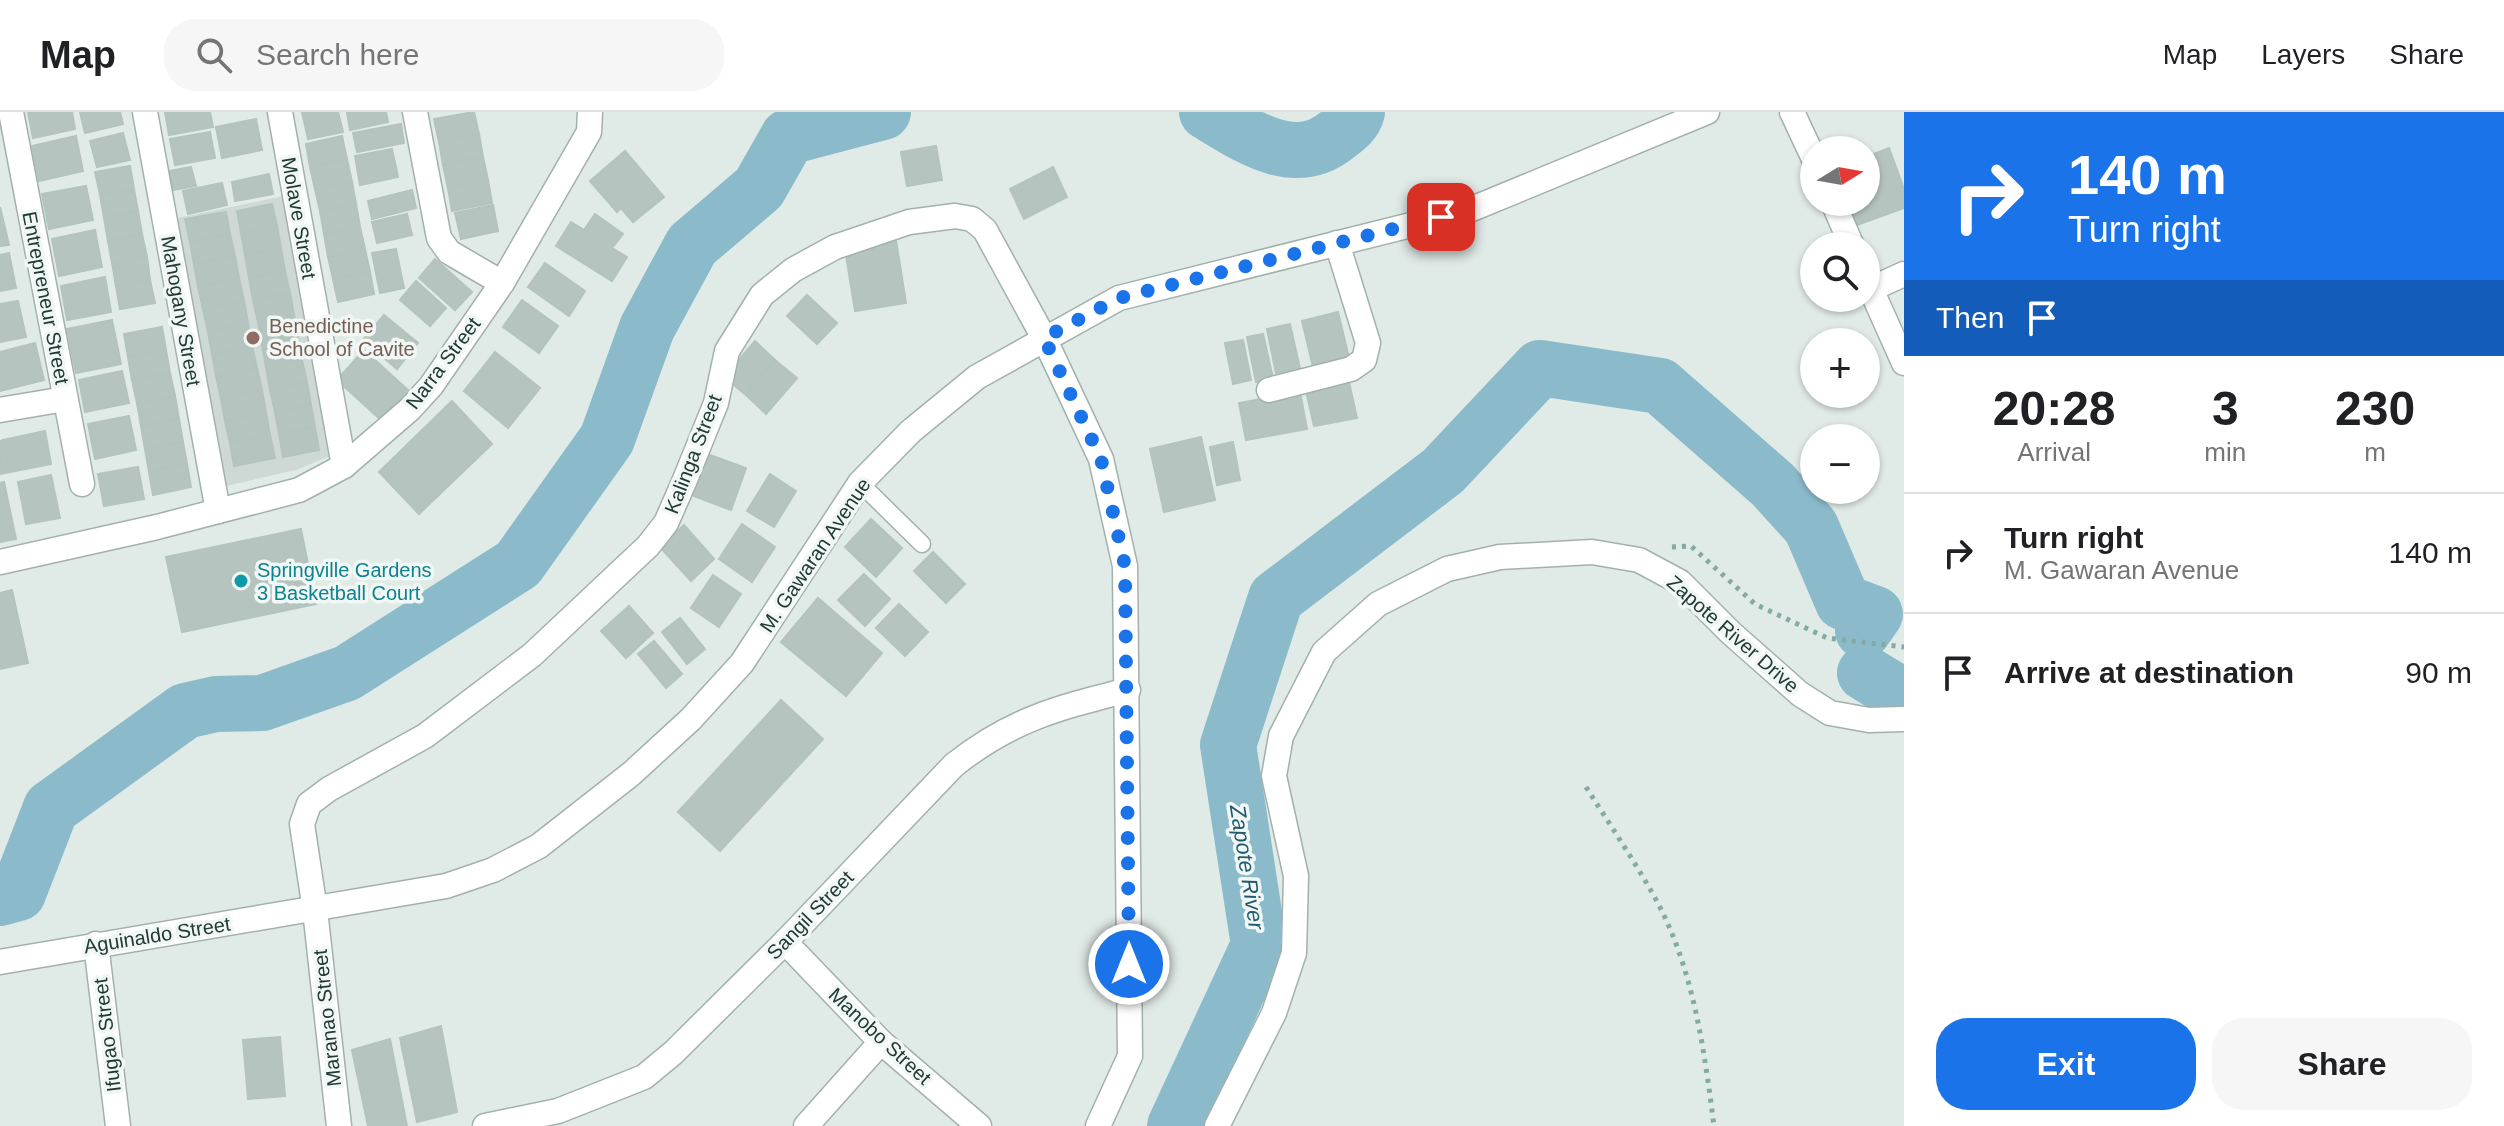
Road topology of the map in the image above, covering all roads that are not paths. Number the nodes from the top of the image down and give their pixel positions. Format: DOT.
graph roads {
  1 [pos="11,112"];
  2 [pos="145,112"];
  3 [pos="280,112"];
  4 [pos="415,112"];
  5 [pos="590,112"];
  6 [pos="1707,112"];
  7 [pos="1792,112"];
  8 [pos="1803,136"];
  9 [pos="1337,243"];
  10 [pos="1904,274"];
  11 [pos="1880,280"];
  12 [pos="502,283"];
  13 [pos="1880,310"];
  14 [pos="1044,338"];
  15 [pos="1904,363"];
  16 [pos="1269,390"];
  17 [pos="65,399"];
  18 [pos="0,410"];
  19 [pos="344,466"];
  20 [pos="860,483"];
  21 [pos="82,484"];
  22 [pos="218,511"];
  23 [pos="922,544"];
  24 [pos="0,562"];
  25 [pos="1128,690"];
  26 [pos="1904,719"];
  27 [pos="315,910"];
  28 [pos="785,942"];
  29 [pos="96,944"];
  30 [pos="0,962"];
  31 [pos="881,1042"];
  32 [pos="118,1126"];
  33 [pos="339,1126"];
  34 [pos="485,1126"];
  35 [pos="806,1126"];
  36 [pos="979,1126"];
  37 [pos="1098,1126"];
  38 [pos="1217,1126"];
  1 -- 17 [label="street, Entrepreneur Street"];
  2 -- 22 [label="street, Mahogany Street"];
  3 -- 19 [label="street, Molave Street"];
  4 -- 12 [label="street"];
  5 -- 12 [label="street, Narra Street"];
  6 -- 9 [label="street, M. Gawaran Avenue"];
  7 -- 8 [label="street"];
  9 -- 14 [label="street, M. Gawaran Avenue"];
  9 -- 16 [label="street"];
  10 -- 11 [label="street"];
  12 -- 19 [label="street, Narra Street"];
  13 -- 15 [label="street"];
  14 -- 20 [label="street, M. Gawaran Avenue"];
  14 -- 25 [label="street"];
  14 -- 27 [label="street, Kalinga Street"];
  17 -- 18 [label="street"];
  17 -- 21 [label="street, Entrepreneur Street"];
  19 -- 22 [label="street, Narra Street"];
  20 -- 23 [label="lane"];
  20 -- 27 [label="street, M. Gawaran Avenue"];
  22 -- 24 [label="street, Narra Street"];
  25 -- 28 [label="street, Sangil Street"];
  25 -- 37 [label="street"];
  26 -- 38 [label="street, Zapote River Drive"];
  27 -- 29 [label="street, Aguinaldo Street"];
  27 -- 33 [label="street, Maranao Street"];
  28 -- 31 [label="street, Manobo Street"];
  28 -- 34 [label="street, Sangil Street"];
  29 -- 30 [label="street, Aguinaldo Street"];
  29 -- 32 [label="street, Ifugao Street"];
  31 -- 35 [label="street"];
  31 -- 36 [label="street, Manobo Street"];
}
